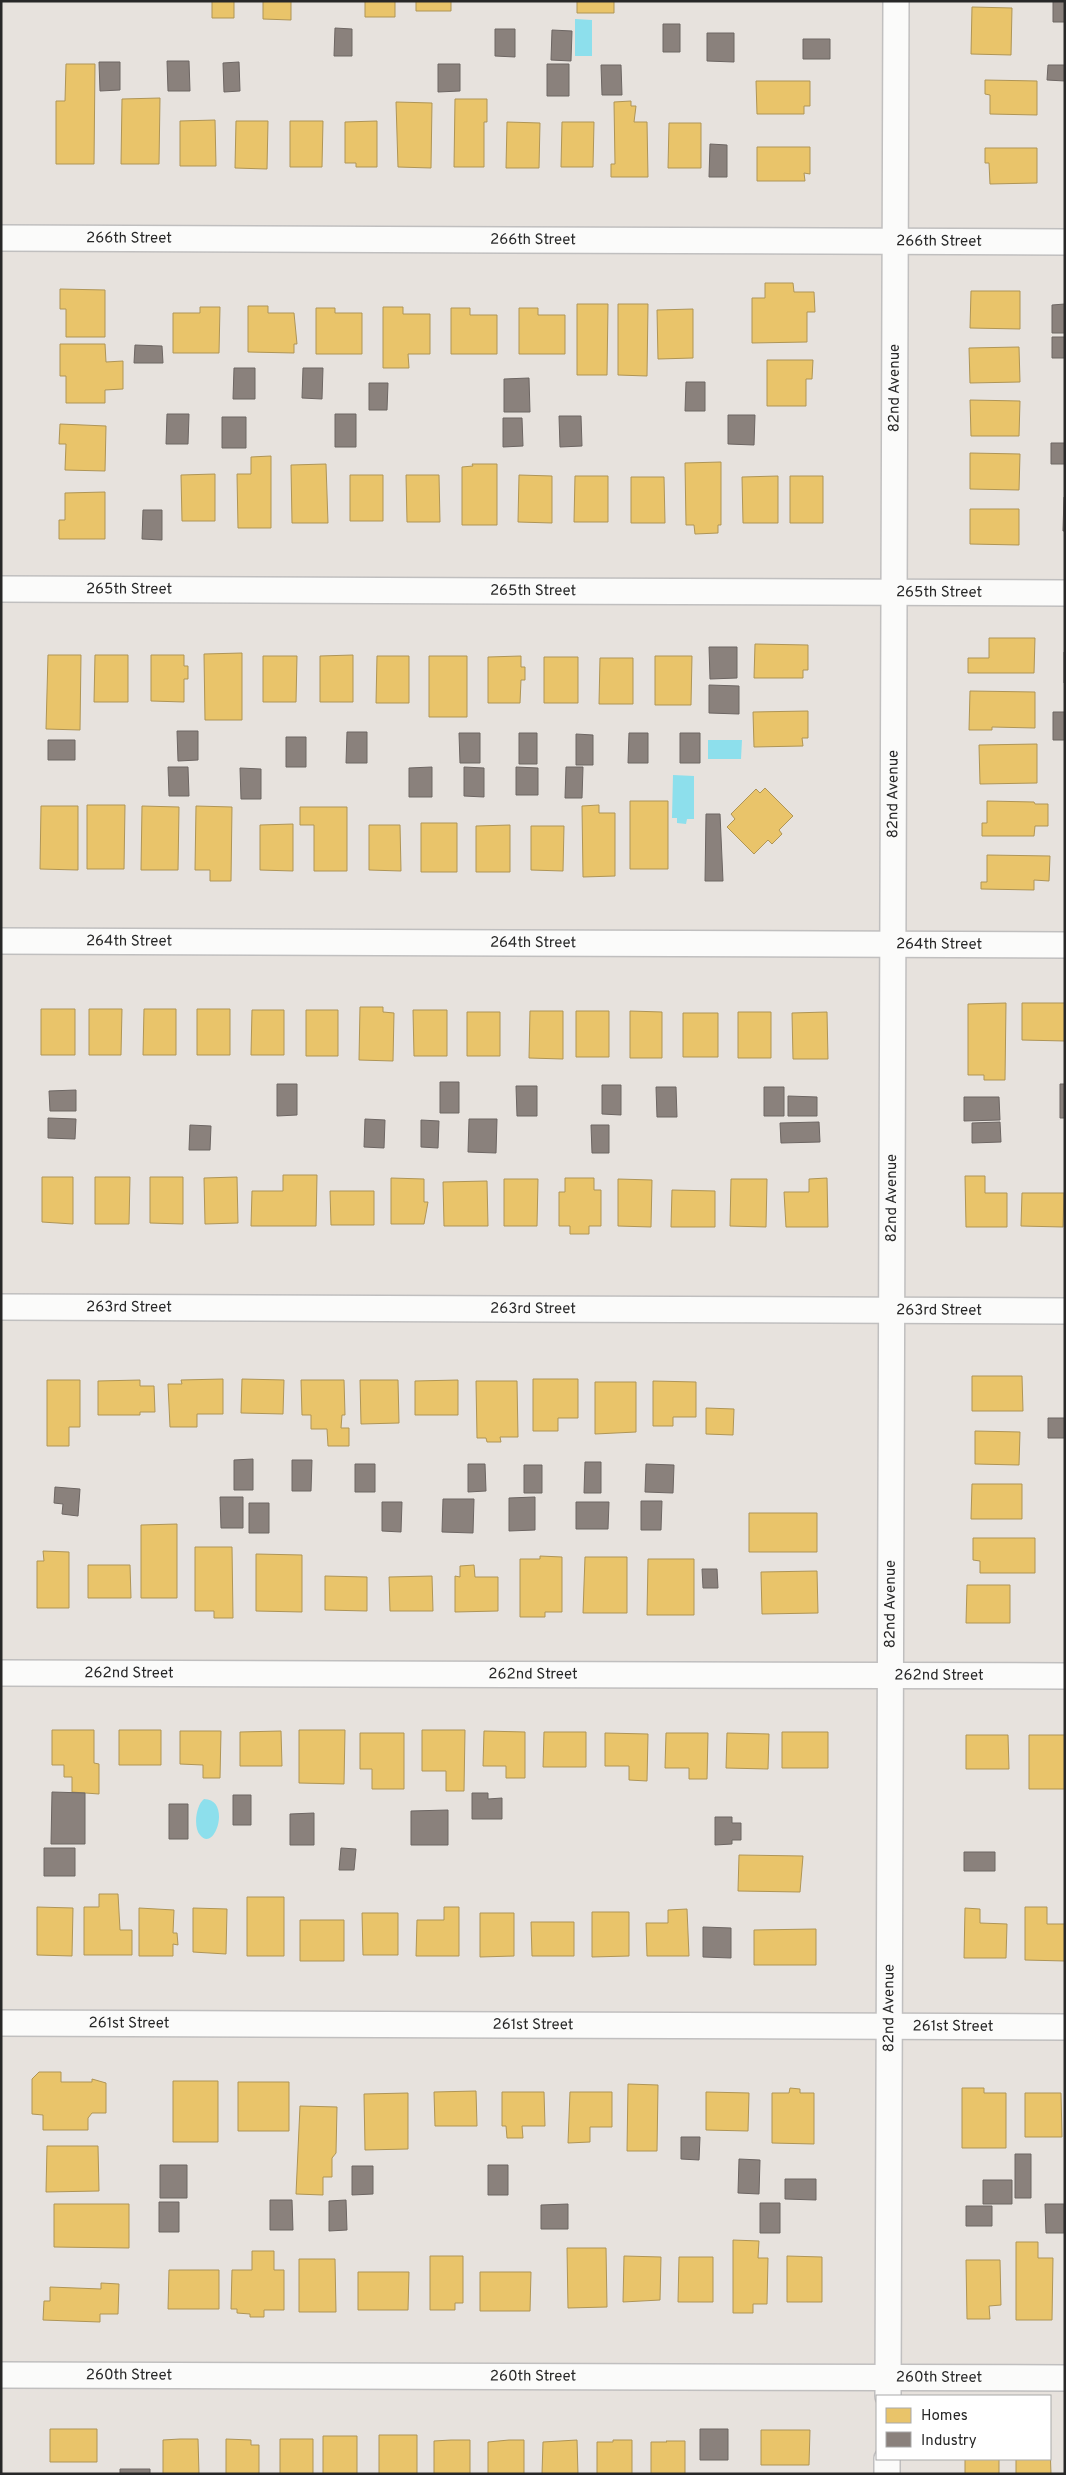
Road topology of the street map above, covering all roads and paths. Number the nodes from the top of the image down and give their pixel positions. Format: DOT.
graph roads {
  1 [pos="896,1"];
  2 [pos="1,238"];
  3 [pos="896,241"];
  4 [pos="1065,242"];
  5 [pos="1,589"];
  6 [pos="894,593"];
  7 [pos="1065,593"];
  8 [pos="1,941"];
  9 [pos="893,945"];
  10 [pos="1065,946"];
  11 [pos="1,1306"];
  12 [pos="892,1310"];
  13 [pos="1065,1310"];
  14 [pos="1,1673"];
  15 [pos="890,1675"];
  16 [pos="1065,1676"];
  17 [pos="1,2023"];
  18 [pos="889,2026"];
  19 [pos="1065,2027"];
  20 [pos="1,2375"];
  21 [pos="1065,2378"];
  22 [pos="888,2387"];
  23 [pos="887,2460"];
  24 [pos="887,2474"];
  1 -- 3 [label="street, 82nd Avenue"];
  2 -- 3 [label="street, 266th Street"];
  3 -- 4 [label="street, 266th Street"];
  3 -- 6 [label="street, 82nd Avenue"];
  5 -- 6 [label="street, 265th Street"];
  6 -- 7 [label="street, 265th Street"];
  6 -- 9 [label="street, 82nd Avenue"];
  8 -- 9 [label="street, 264th Street"];
  9 -- 10 [label="street, 264th Street"];
  9 -- 12 [label="street, 82nd Avenue"];
  11 -- 12 [label="street, 263rd Street"];
  12 -- 13 [label="street, 263rd Street"];
  12 -- 15 [label="street, 82nd Avenue"];
  14 -- 15 [label="street, 262nd Street"];
  15 -- 16 [label="street, 262nd Street"];
  15 -- 18 [label="street, 82nd Avenue"];
  17 -- 18 [label="street, 261st Street"];
  18 -- 19 [label="street, 261st Street"];
  18 -- 22 [label="street, 82nd Avenue"];
  20 -- 22 [label="street, 260th Street"];
  21 -- 22 [label="street, 260th Street"];
  23 -- 24 [label="street"];
}
